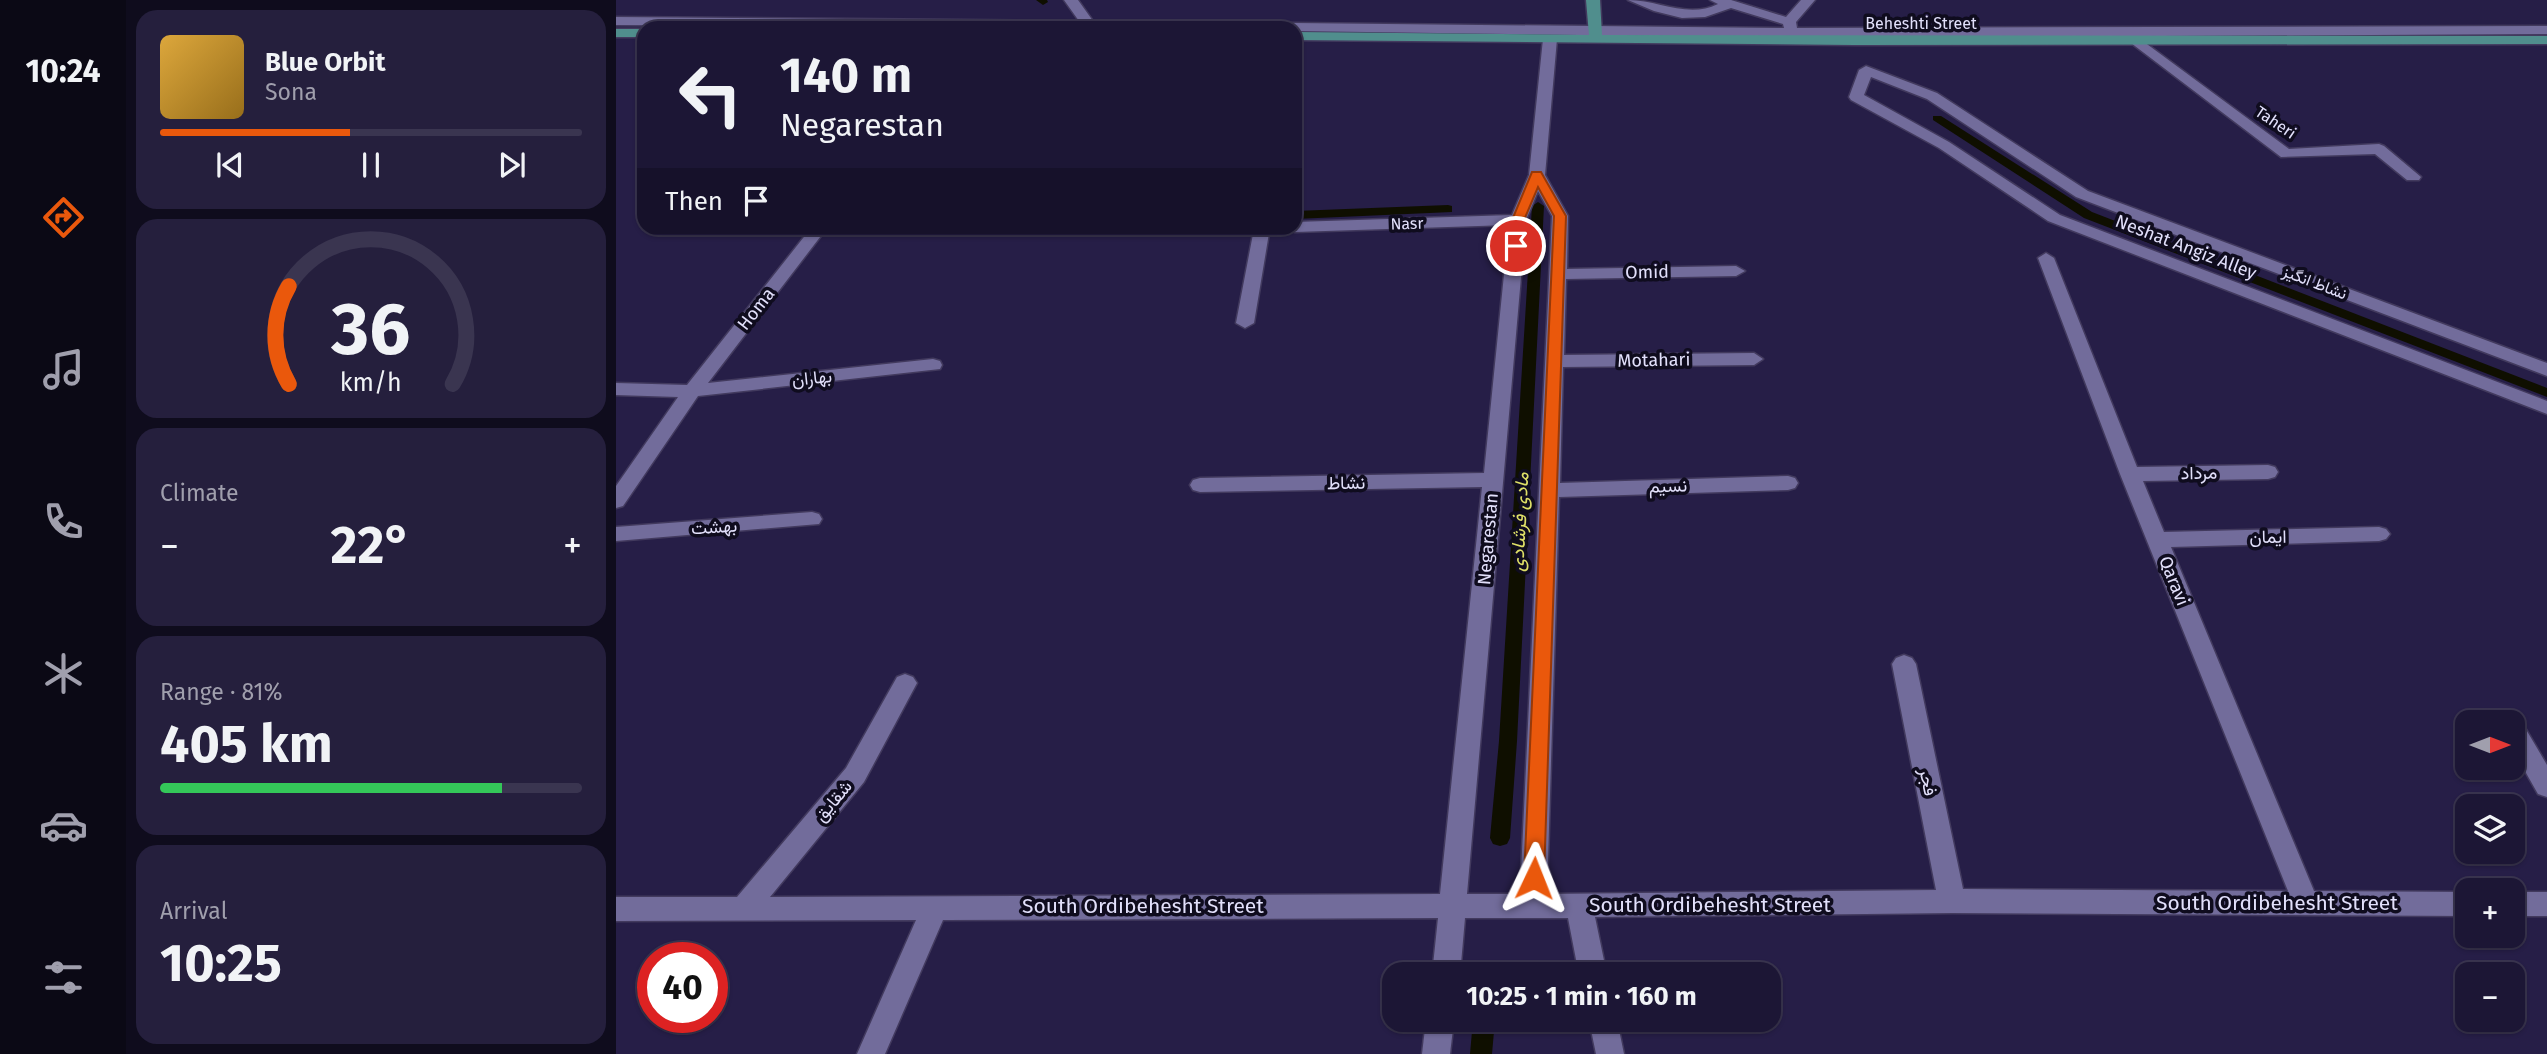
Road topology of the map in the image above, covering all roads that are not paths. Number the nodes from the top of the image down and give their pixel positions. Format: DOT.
graph roads {
  1 [pos="1071,0"];
  2 [pos="1593,0"];
  3 [pos="1635,0"];
  4 [pos="1808,0"];
  5 [pos="1723,2"];
  6 [pos="616,21"];
  7 [pos="637,21"];
  8 [pos="1086,21"];
  9 [pos="1302,30"];
  10 [pos="2547,30"];
  11 [pos="1791,31"];
  12 [pos="616,33"];
  13 [pos="637,33"];
  14 [pos="1596,35"];
  15 [pos="1302,36"];
  16 [pos="1550,38"];
  17 [pos="2136,40"];
  18 [pos="2547,40"];
  19 [pos="1855,41"];
  20 [pos="1866,70"];
  21 [pos="1536,175"];
  22 [pos="2413,177"];
  23 [pos="1518,220"];
  24 [pos="1302,227"];
  25 [pos="814,235"];
  26 [pos="1261,235"];
  27 [pos="2046,258"];
  28 [pos="1736,271"];
  29 [pos="1558,274"];
  30 [pos="1245,323"];
  31 [pos="1754,359"];
  32 [pos="1554,361"];
  33 [pos="2525,361"];
  34 [pos="2547,361"];
  35 [pos="933,365"];
  36 [pos="2547,370"];
  37 [pos="616,389"];
  38 [pos="692,391"];
  39 [pos="2547,408"];
  40 [pos="2268,472"];
  41 [pos="2130,474"];
  42 [pos="1493,480"];
  43 [pos="1788,483"];
  44 [pos="1200,485"];
  45 [pos="1548,490"];
  46 [pos="616,501"];
  47 [pos="812,519"];
  48 [pos="616,534"];
  49 [pos="2379,534"];
  50 [pos="2157,540"];
  51 [pos="1904,664"];
  52 [pos="905,684"];
  53 [pos="2525,749"];
  54 [pos="2547,787"];
  55 [pos="1952,901"];
  56 [pos="2306,904"];
  57 [pos="2455,904"];
  58 [pos="2525,904"];
  59 [pos="2547,904"];
  60 [pos="1579,905"];
  61 [pos="1454,906"];
  62 [pos="1533,906"];
  63 [pos="935,907"];
  64 [pos="744,908"];
  65 [pos="616,909"];
  66 [pos="1448,962"];
  67 [pos="1590,962"];
  68 [pos="1439,1032"];
  69 [pos="1605,1032"];
  70 [pos="871,1054"];
  71 [pos="1436,1054"];
  72 [pos="1610,1054"];
  1 -- 8 [label="street"];
  2 -- 14 [label="main road"];
  3 -- 5 [label="street"];
  4 -- 11 [label="street"];
  5 -- 11 [label="street"];
  6 -- 7 [label="street, Beheshti Street"];
  9 -- 14 [label="street, Beheshti Street"];
  10 -- 11 [label="street, Beheshti Street"];
  11 -- 14 [label="main road, Beheshti Street"];
  11 -- 19 [label="main road, Beheshti Street"];
  12 -- 13 [label="main road"];
  14 -- 16 [label="main road, Beheshti Street"];
  15 -- 16 [label="main road, Beheshti Street"];
  16 -- 21 [label="street, Negarestan"];
  17 -- 18 [label="main road, Beheshti Street"];
  17 -- 19 [label="main road, Beheshti Street"];
  17 -- 22 [label="street, Taheri"];
  19 -- 20 [label="street"];
  20 -- 33 [label="street, نشاط انگیز"];
  20 -- 39 [label="street, Neshat Angiz Alley"];
  21 -- 23 [label="street, Negarestan"];
  21 -- 29 [label="street"];
  23 -- 24 [label="street, Nasr"];
  23 -- 42 [label="street, Negarestan"];
  25 -- 38 [label="street, Homa"];
  26 -- 30 [label="street"];
  27 -- 41 [label="street, Qaravi"];
  28 -- 29 [label="street, Omid"];
  29 -- 32 [label="street"];
  31 -- 32 [label="street, Motahari"];
  32 -- 45 [label="street"];
  33 -- 34 [label="street"];
  33 -- 36 [label="street, نشاط انگیز"];
  35 -- 38 [label="street, بهاران"];
  37 -- 38 [label="street, بهاران"];
  38 -- 46 [label="street, Homa"];
  40 -- 41 [label="street, مرداد"];
  41 -- 50 [label="street, Qaravi"];
  42 -- 44 [label="street, نشاط"];
  42 -- 61 [label="street, Negarestan"];
  43 -- 45 [label="street, نسیم"];
  45 -- 62 [label="street"];
  47 -- 48 [label="street, بهشت"];
  49 -- 50 [label="street, ایمان"];
  50 -- 56 [label="street, Qaravi"];
  51 -- 55 [label="street, فجر"];
  52 -- 64 [label="street, شقایق"];
  53 -- 54 [label="street"];
  55 -- 56 [label="street, South Ordibehesht Street"];
  55 -- 60 [label="street, South Ordibehesht Street"];
  56 -- 57 [label="street, South Ordibehesht Street"];
  58 -- 59 [label="street"];
  60 -- 62 [label="street, South Ordibehesht Street"];
  60 -- 67 [label="street"];
  61 -- 62 [label="street, South Ordibehesht Street"];
  61 -- 63 [label="street, South Ordibehesht Street"];
  61 -- 66 [label="street, Negarestan"];
  63 -- 64 [label="street, South Ordibehesht Street"];
  63 -- 70 [label="street"];
  64 -- 65 [label="street, South Ordibehesht Street"];
  68 -- 71 [label="street"];
  69 -- 72 [label="street"];
}
